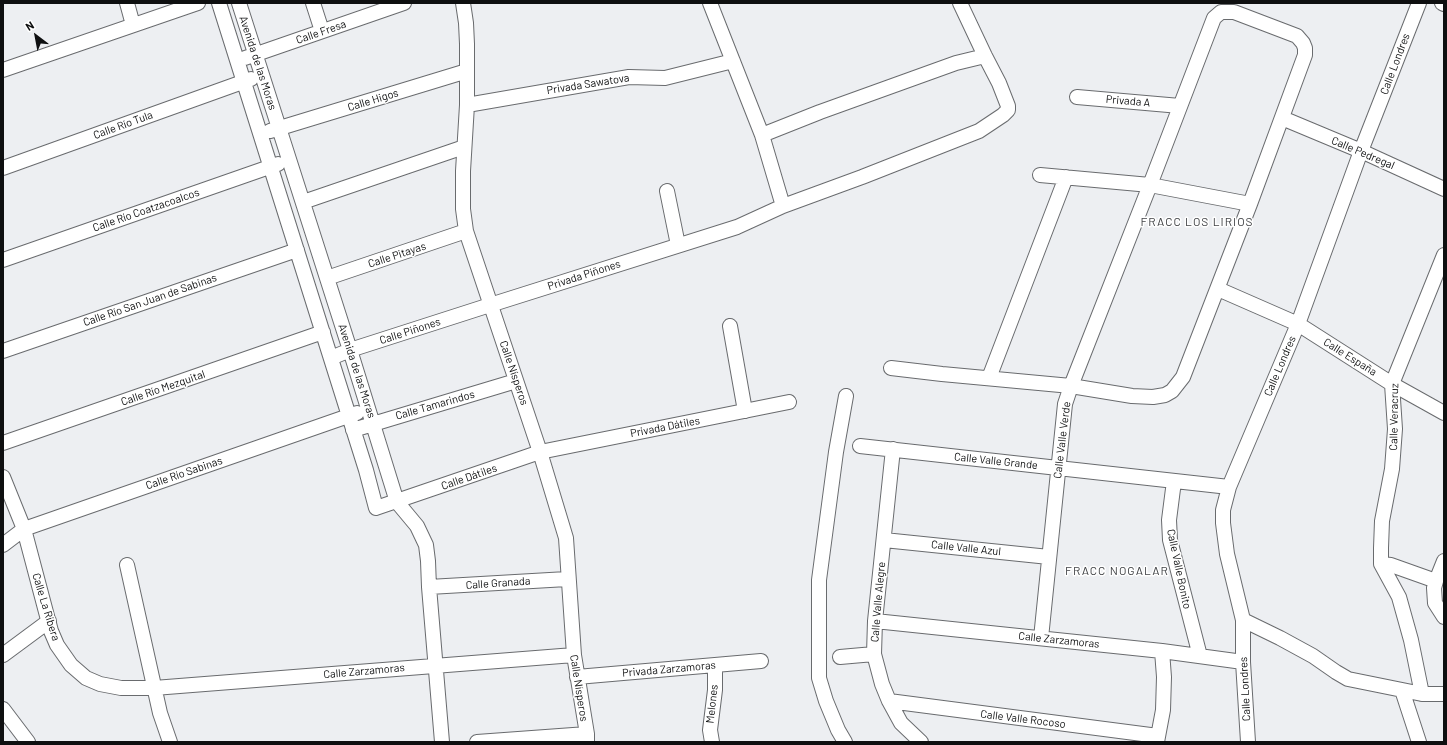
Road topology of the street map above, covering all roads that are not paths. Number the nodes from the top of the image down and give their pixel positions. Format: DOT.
graph roads {
  1 [pos="127,3"];
  2 [pos="198,3"];
  3 [pos="219,3"];
  4 [pos="239,3"];
  5 [pos="313,3"];
  6 [pos="462,3"];
  7 [pos="710,3"];
  8 [pos="960,3"];
  9 [pos="1419,3"];
  10 [pos="400,4"];
  11 [pos="133,25"];
  12 [pos="322,32"];
  13 [pos="255,56"];
  14 [pos="985,56"];
  15 [pos="237,60"];
  16 [pos="732,61"];
  17 [pos="3,70"];
  18 [pos="467,71"];
  19 [pos="262,76"];
  20 [pos="244,81"];
  21 [pos="1077,97"];
  22 [pos="467,104"];
  23 [pos="1180,106"];
  24 [pos="1282,118"];
  25 [pos="279,129"];
  26 [pos="260,134"];
  27 [pos="762,135"];
  28 [pos="464,147"];
  29 [pos="1362,151"];
  30 [pos="289,160"];
  31 [pos="270,166"];
  32 [pos="3,168"];
  33 [pos="1040,175"];
  34 [pos="1066,177"];
  35 [pos="1150,185"];
  36 [pos="1444,189"];
  37 [pos="667,191"];
  38 [pos="302,202"];
  39 [pos="1250,204"];
  40 [pos="783,206"];
  41 [pos="466,231"];
  42 [pos="678,245"];
  43 [pos="296,250"];
  44 [pos="1444,255"];
  45 [pos="3,260"];
  46 [pos="327,278"];
  47 [pos="1218,289"];
  48 [pos="490,305"];
  49 [pos="1298,324"];
  50 [pos="730,326"];
  51 [pos="323,332"];
  52 [pos="350,350"];
  53 [pos="3,351"];
  54 [pos="331,358"];
  55 [pos="891,368"];
  56 [pos="989,378"];
  57 [pos="516,381"];
  58 [pos="1392,384"];
  59 [pos="1071,386"];
  60 [pos="846,396"];
  61 [pos="789,402"];
  62 [pos="745,411"];
  63 [pos="1444,413"];
  64 [pos="349,416"];
  65 [pos="371,416"];
  66 [pos="353,430"];
  67 [pos="3,443"];
  68 [pos="860,446"];
  69 [pos="893,449"];
  70 [pos="540,452"];
  71 [pos="1059,468"];
  72 [pos="3,477"];
  73 [pos="1174,481"];
  74 [pos="1228,487"];
  75 [pos="397,502"];
  76 [pos="376,508"];
  77 [pos="24,529"];
  78 [pos="884,540"];
  79 [pos="3,545"];
  80 [pos="1049,557"];
  81 [pos="1444,561"];
  82 [pos="1381,564"];
  83 [pos="127,565"];
  84 [pos="567,579"];
  85 [pos="1436,581"];
  86 [pos="429,587"];
  87 [pos="1444,617"];
  88 [pos="1243,620"];
  89 [pos="49,621"];
  90 [pos="875,621"];
  91 [pos="1041,638"];
  92 [pos="1162,651"];
  93 [pos="874,654"];
  94 [pos="3,655"];
  95 [pos="574,655"];
  96 [pos="1200,656"];
  97 [pos="840,657"];
  98 [pos="761,661"];
  99 [pos="1243,662"];
  100 [pos="436,665"];
  101 [pos="715,665"];
  102 [pos="577,677"];
  103 [pos="154,688"];
  104 [pos="1402,690"];
  105 [pos="1422,694"];
  106 [pos="1444,694"];
  107 [pos="889,701"];
  108 [pos="3,708"];
  109 [pos="587,738"];
  110 [pos="1158,739"];
  111 [pos="26,741"];
  112 [pos="170,742"];
  113 [pos="442,742"];
  114 [pos="477,742"];
  115 [pos="712,742"];
  116 [pos="845,742"];
  117 [pos="921,742"];
  118 [pos="1248,742"];
  119 [pos="1419,742"];
  1 -- 11 [label="street"];
  2 -- 11 [label="street"];
  3 -- 15 [label="street, Avenida de las Moras"];
  4 -- 13 [label="street, Avenida de las Moras"];
  5 -- 12 [label="street"];
  6 -- 18 [label="street, Calle Nísperos"];
  7 -- 16 [label="street"];
  8 -- 14 [label="street"];
  9 -- 29 [label="street, Calle Londres"];
  10 -- 12 [label="street, Calle Fresa"];
  11 -- 17 [label="street"];
  12 -- 13 [label="street, Calle Fresa"];
  13 -- 15 [label="street, Calle Fresa"];
  13 -- 19 [label="street, Avenida de las Moras"];
  14 -- 27 [label="street"];
  14 -- 40 [label="street, Privada Piñones"];
  15 -- 20 [label="street, Avenida de las Moras"];
  16 -- 22 [label="street, Privada Sawatova"];
  16 -- 27 [label="street"];
  18 -- 22 [label="street, Calle Nísperos"];
  18 -- 25 [label="street, Calle Higos"];
  19 -- 20 [label="street, Calle Río Tula"];
  19 -- 25 [label="street, Avenida de las Moras"];
  20 -- 26 [label="street, Avenida de las Moras"];
  20 -- 32 [label="street, Calle Río Tula"];
  21 -- 23 [label="street, Privada A"];
  22 -- 28 [label="street, Calle Nísperos"];
  23 -- 24 [label="street, Calle Valle Verde"];
  23 -- 35 [label="street, Calle Valle Verde"];
  24 -- 29 [label="street, Calle Pedregal"];
  24 -- 39 [label="street"];
  25 -- 26 [label="street, Calle Higos"];
  25 -- 30 [label="street, Avenida de las Moras"];
  26 -- 31 [label="street, Avenida de las Moras"];
  27 -- 40 [label="street"];
  28 -- 38 [label="street"];
  28 -- 41 [label="street, Calle Nísperos"];
  29 -- 36 [label="street, Calle Pedregal"];
  29 -- 49 [label="street, Calle Londres"];
  30 -- 31 [label="street, Calle Río Coatzacoalcos"];
  30 -- 38 [label="street, Avenida de las Moras"];
  31 -- 43 [label="street, Avenida de las Moras"];
  31 -- 45 [label="street, Calle Río Coatzacoalcos"];
  33 -- 34 [label="street"];
  34 -- 35 [label="street"];
  34 -- 56 [label="street"];
  35 -- 39 [label="street"];
  35 -- 59 [label="street, Calle Valle Verde"];
  37 -- 42 [label="street"];
  38 -- 46 [label="street, Avenida de las Moras"];
  39 -- 47 [label="street"];
  40 -- 42 [label="street, Privada Piñones"];
  41 -- 46 [label="street, Calle Pitayas"];
  41 -- 48 [label="street, Calle Nísperos"];
  42 -- 48 [label="street, Privada Piñones"];
  43 -- 51 [label="street, Avenida de las Moras"];
  43 -- 53 [label="street, Calle Río San Juan de Sabinas"];
  44 -- 58 [label="street, Calle Veracruz"];
  46 -- 52 [label="street, Avenida de las Moras"];
  47 -- 49 [label="street, Calle España"];
  47 -- 59 [label="street"];
  48 -- 52 [label="street, Calle Piñones"];
  48 -- 57 [label="street, Calle Nísperos"];
  49 -- 58 [label="street, Calle España"];
  49 -- 74 [label="street, Calle Londres"];
  50 -- 62 [label="street"];
  51 -- 54 [label="street, Avenida de las Moras"];
  51 -- 67 [label="street, Calle Río Mezquital"];
  52 -- 54 [label="street, Calle Piñones"];
  52 -- 65 [label="street, Avenida de las Moras"];
  54 -- 64 [label="street, Avenida de las Moras"];
  55 -- 56 [label="street"];
  56 -- 59 [label="street"];
  57 -- 65 [label="street, Calle Tamarindos"];
  57 -- 70 [label="street, Calle Nísperos"];
  58 -- 63 [label="street, Calle España"];
  58 -- 82 [label="street, Calle Veracruz"];
  59 -- 71 [label="street, Calle Valle Verde"];
  60 -- 116 [label="street"];
  61 -- 62 [label="street, Privada Dátiles"];
  62 -- 70 [label="street, Privada Dátiles"];
  64 -- 65 [label="street, Calle Río Sabinas"];
  64 -- 66 [label="street, Avenida de las Moras"];
  64 -- 77 [label="street, Calle Río Sabinas"];
  65 -- 66 [label="street, Calle Tamarindos"];
  65 -- 75 [label="street, Avenida de las Moras"];
  66 -- 76 [label="street, Avenida de las Moras"];
  68 -- 69 [label="street, Calle Valle Grande"];
  69 -- 71 [label="street, Calle Valle Grande"];
  69 -- 78 [label="street, Calle Valle Alegre"];
  70 -- 75 [label="street, Calle Dátiles"];
  70 -- 84 [label="street, Calle Nísperos"];
  71 -- 73 [label="street, Calle Valle Grande"];
  71 -- 80 [label="street, Calle Valle Verde"];
  72 -- 77 [label="street, Calle La Ribera"];
  73 -- 74 [label="street, Calle Valle Grande"];
  73 -- 96 [label="street, Calle Valle Bonito"];
  74 -- 88 [label="street, Calle Londres"];
  75 -- 76 [label="street, Calle Dátiles"];
  75 -- 86 [label="street, Avenida de las Moras"];
  77 -- 79 [label="street, Calle Río Sabinas"];
  77 -- 89 [label="street, Calle La Ribera"];
  78 -- 80 [label="street, Calle Valle Azul"];
  78 -- 90 [label="street, Calle Valle Alegre"];
  80 -- 91 [label="street, Calle Valle Verde"];
  81 -- 85 [label="street"];
  82 -- 85 [label="street"];
  82 -- 105 [label="street"];
  83 -- 103 [label="street"];
  84 -- 86 [label="street, Calle Granada"];
  84 -- 95 [label="street, Calle Nísperos"];
  85 -- 87 [label="street"];
  86 -- 100 [label="street, Avenida de las Moras"];
  88 -- 99 [label="street, Calle Londres"];
  88 -- 104 [label="street"];
  89 -- 94 [label="street"];
  89 -- 103 [label="street, Calle La Ribera"];
  90 -- 91 [label="street, Calle Zarzamoras"];
  90 -- 93 [label="street, Calle Valle Alegre"];
  91 -- 92 [label="street, Calle Zarzamoras"];
  92 -- 96 [label="street, Calle Zarzamoras"];
  92 -- 110 [label="street"];
  93 -- 97 [label="street"];
  93 -- 107 [label="street, Calle Valle Alegre"];
  95 -- 100 [label="street, Calle Zarzamoras"];
  95 -- 102 [label="street, Calle Nísperos"];
  96 -- 99 [label="street, Calle Zarzamoras"];
  98 -- 101 [label="street, Privada Zarzamoras"];
  99 -- 118 [label="street, Calle Londres"];
  100 -- 103 [label="street, Calle Zarzamoras"];
  100 -- 113 [label="street, Avenida de las Moras"];
  101 -- 102 [label="street, Privada Zarzamoras"];
  101 -- 115 [label="street, Melones"];
  102 -- 109 [label="street, Calle Nísperos"];
  103 -- 112 [label="street"];
  104 -- 105 [label="street"];
  104 -- 119 [label="street"];
  105 -- 106 [label="street"];
  107 -- 110 [label="street, Calle Valle Rocoso"];
  107 -- 117 [label="street, Calle Valle Alegre"];
  108 -- 111 [label="street"];
  109 -- 114 [label="street"];
}
